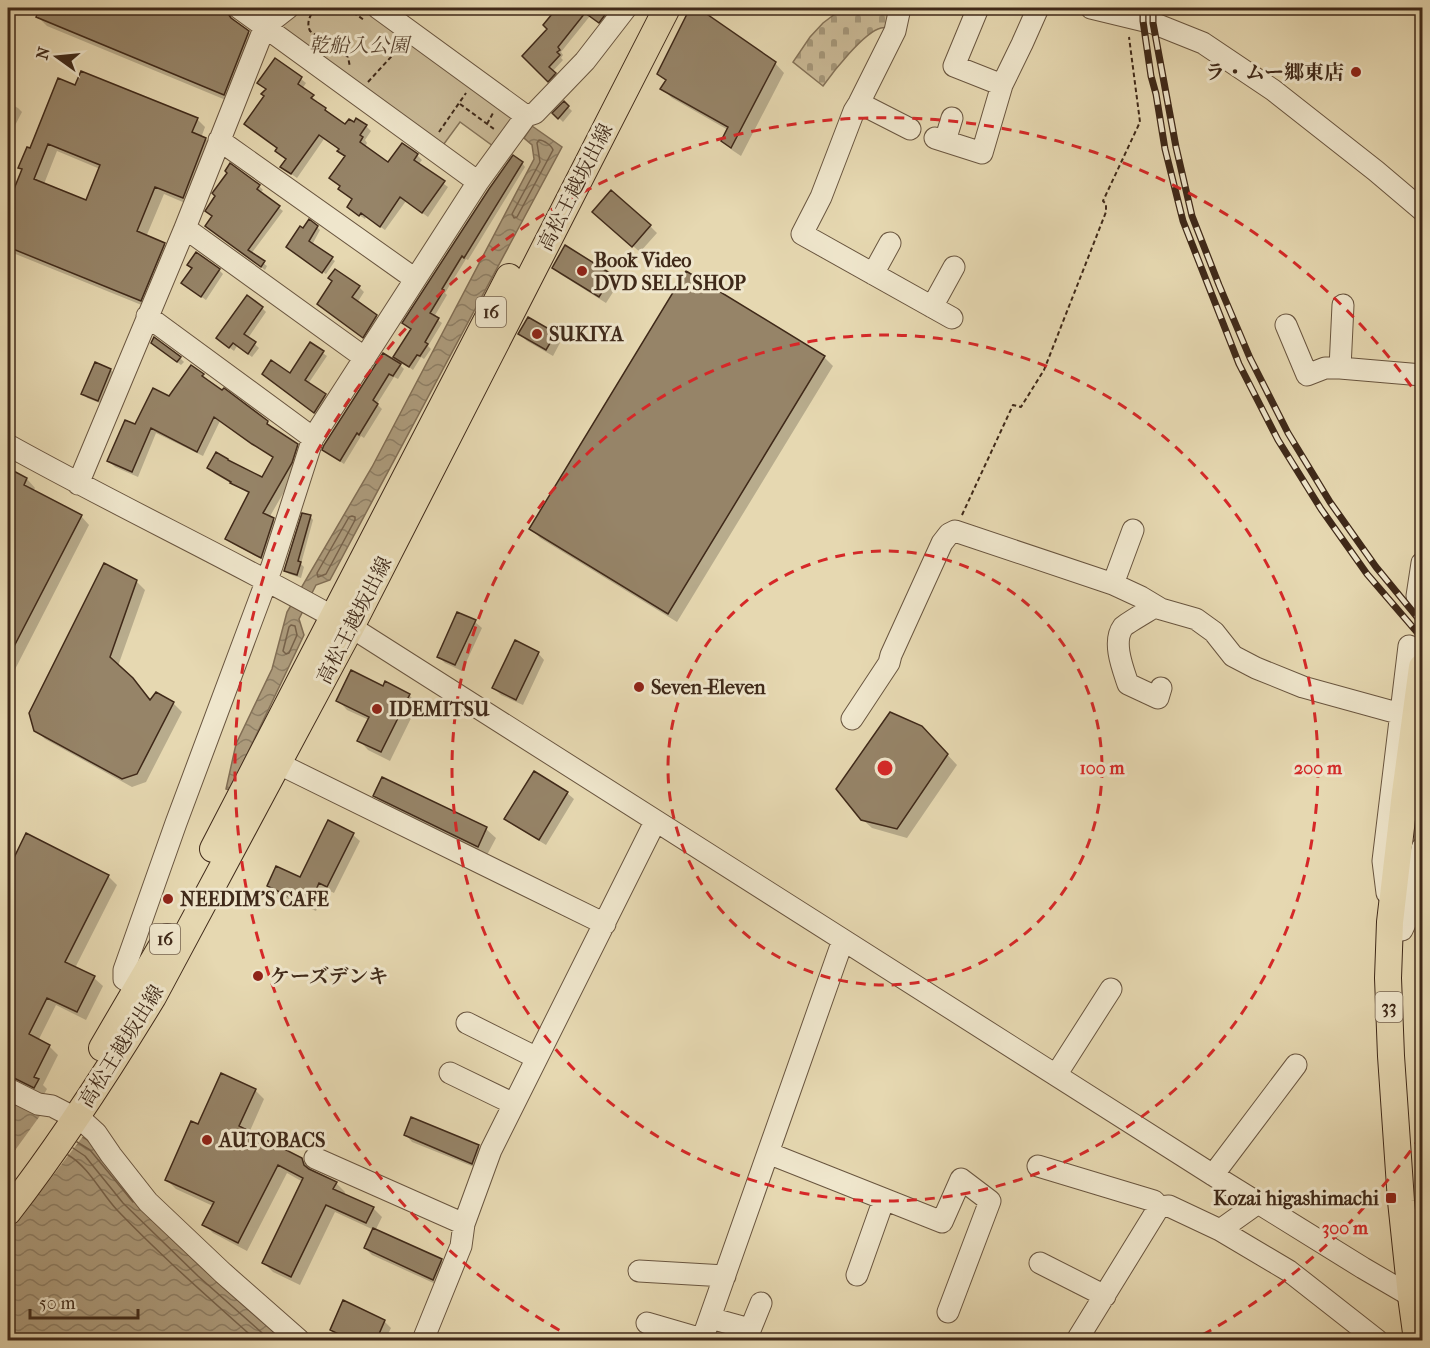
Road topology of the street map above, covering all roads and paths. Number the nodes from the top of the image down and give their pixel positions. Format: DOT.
graph roads {
  1 [pos="239,8"];
  2 [pos="288,8"];
  3 [pos="316,8"];
  4 [pos="378,8"];
  5 [pos="626,8"];
  6 [pos="649,8"];
  7 [pos="667,8"];
  8 [pos="900,8"];
  9 [pos="978,8"];
  10 [pos="1038,8"];
  11 [pos="1091,8"];
  12 [pos="1128,18"];
  13 [pos="265,26"];
  14 [pos="411,32"];
  15 [pos="351,68"];
  16 [pos="1002,85"];
  17 [pos="466,93"];
  18 [pos="359,96"];
  19 [pos="859,103"];
  20 [pos="459,104"];
  21 [pos="526,116"];
  22 [pos="952,118"];
  23 [pos="910,129"];
  24 [pos="439,132"];
  25 [pos="509,139"];
  26 [pos="219,140"];
  27 [pos="478,182"];
  28 [pos="1422,210"];
  29 [pos="184,228"];
  30 [pos="890,243"];
  31 [pos="954,267"];
  32 [pos="873,274"];
  33 [pos="415,279"];
  34 [pos="1343,305"];
  35 [pos="933,307"];
  36 [pos="147,316"];
  37 [pos="952,318"];
  38 [pos="1286,325"];
  39 [pos="365,358"];
  40 [pos="1340,368"];
  41 [pos="1422,375"];
  42 [pos="313,438"];
  43 [pos="8,446"];
  44 [pos="78,484"];
  45 [pos="1132,530"];
  46 [pos="955,531"];
  47 [pos="1422,563"];
  48 [pos="266,581"];
  49 [pos="1113,584"];
  50 [pos="1422,603"];
  51 [pos="1156,606"];
  52 [pos="342,622"];
  53 [pos="1422,668"];
  54 [pos="1161,688"];
  55 [pos="1401,714"];
  56 [pos="852,719"];
  57 [pos="270,759"];
  58 [pos="1422,777"];
  59 [pos="656,822"];
  60 [pos="1422,848"];
  61 [pos="605,924"];
  62 [pos="1396,926"];
  63 [pos="843,940"];
  64 [pos="1111,989"];
  65 [pos="145,992"];
  66 [pos="467,1023"];
  67 [pos="537,1058"];
  68 [pos="1296,1065"];
  69 [pos="450,1073"];
  70 [pos="1056,1075"];
  71 [pos="8,1089"];
  72 [pos="514,1104"];
  73 [pos="67,1118"];
  74 [pos="768,1153"];
  75 [pos="315,1158"];
  76 [pos="1038,1166"];
  77 [pos="1213,1175"];
  78 [pos="8,1185"];
  79 [pos="884,1199"];
  80 [pos="1258,1203"];
  81 [pos="1159,1207"];
  82 [pos="8,1212"];
  83 [pos="464,1224"];
  84 [pos="1220,1230"];
  85 [pos="1040,1263"];
  86 [pos="639,1271"];
  87 [pos="857,1275"];
  88 [pos="725,1276"];
  89 [pos="1419,1294"];
  90 [pos="1105,1296"];
  91 [pos="761,1303"];
  92 [pos="948,1312"];
  93 [pos="710,1317"];
  94 [pos="647,1323"];
  95 [pos="1422,1327"];
  96 [pos="748,1335"];
  97 [pos="702,1340"];
  98 [pos="299,1341"];
  99 [pos="423,1341"];
  100 [pos="1077,1341"];
  101 [pos="1377,1341"];
  102 [pos="1418,1341"];
  1 -- 13 [label="street"];
  2 -- 13 [label="street"];
  3 -- 15 [label="path"];
  4 -- 14 [label="street"];
  5 -- 21 [label="street"];
  6 -- 52 [label="main road, 高松王越坂出線 / 16"];
  7 -- 52 [label="main road, 高松王越坂出線 / 16"];
  8 -- 19 [label="street"];
  9 -- 16 [label="street"];
  10 -- 16 [label="street"];
  11 -- 12 [label="street"];
  12 -- 28 [label="street"];
  12 -- 46 [label="path"];
  13 -- 18 [label="street"];
  13 -- 26 [label="street"];
  14 -- 18 [label="path"];
  14 -- 21 [label="street"];
  16 -- 22 [label="street"];
  17 -- 20 [label="path"];
  18 -- 27 [label="street"];
  19 -- 23 [label="street"];
  19 -- 32 [label="street"];
  20 -- 24 [label="path"];
  20 -- 25 [label="path"];
  21 -- 25 [label="street"];
  25 -- 27 [label="street"];
  26 -- 29 [label="street"];
  26 -- 33 [label="street"];
  27 -- 33 [label="street"];
  29 -- 36 [label="street"];
  29 -- 39 [label="street"];
  30 -- 32 [label="street"];
  31 -- 35 [label="street"];
  32 -- 35 [label="street"];
  33 -- 39 [label="street"];
  34 -- 40 [label="street"];
  35 -- 37 [label="street"];
  36 -- 42 [label="street"];
  36 -- 44 [label="street"];
  38 -- 40 [label="street"];
  39 -- 42 [label="street"];
  40 -- 41 [label="street"];
  42 -- 48 [label="street"];
  43 -- 44 [label="street"];
  44 -- 48 [label="street"];
  45 -- 49 [label="street"];
  46 -- 49 [label="street"];
  46 -- 56 [label="street"];
  47 -- 50 [label="street"];
  48 -- 52 [label="street"];
  48 -- 65 [label="street"];
  49 -- 51 [label="street"];
  51 -- 54 [label="street"];
  51 -- 55 [label="street"];
  52 -- 57 [label="main road, 高松王越坂出線 / 16"];
  52 -- 59 [label="street"];
  53 -- 55 [label="street"];
  53 -- 62 [label="main road, 33"];
  55 -- 62 [label="street"];
  57 -- 61 [label="street"];
  57 -- 65 [label="main road, 高松王越坂出線 / 16"];
  58 -- 62 [label="main road, 33"];
  59 -- 61 [label="street"];
  59 -- 63 [label="street"];
  60 -- 62 [label="street"];
  61 -- 67 [label="street"];
  62 -- 89 [label="main road, 33"];
  63 -- 70 [label="street"];
  63 -- 74 [label="street"];
  64 -- 70 [label="street"];
  65 -- 73 [label="main road, 高松王越坂出線 / 16"];
  66 -- 67 [label="street"];
  67 -- 72 [label="street"];
  68 -- 77 [label="street"];
  69 -- 72 [label="street"];
  70 -- 77 [label="street"];
  71 -- 73 [label="street"];
  72 -- 83 [label="street"];
  73 -- 78 [label="main road, 高松王越坂出線 / 16"];
  73 -- 82 [label="main road, 高松王越坂出線 / 16"];
  73 -- 98 [label="street"];
  74 -- 79 [label="street"];
  74 -- 88 [label="street"];
  75 -- 83 [label="street"];
  76 -- 81 [label="street"];
  77 -- 80 [label="street"];
  79 -- 87 [label="street"];
  79 -- 92 [label="street"];
  80 -- 84 [label="street"];
  80 -- 89 [label="street"];
  81 -- 84 [label="street"];
  81 -- 90 [label="street"];
  83 -- 99 [label="street"];
  84 -- 101 [label="street"];
  85 -- 90 [label="street"];
  86 -- 88 [label="street"];
  88 -- 93 [label="street"];
  89 -- 102 [label="main road, 33"];
  90 -- 100 [label="street"];
  91 -- 96 [label="street"];
  93 -- 96 [label="street"];
  93 -- 97 [label="street"];
  94 -- 97 [label="street"];
  95 -- 102 [label="street"];
}
